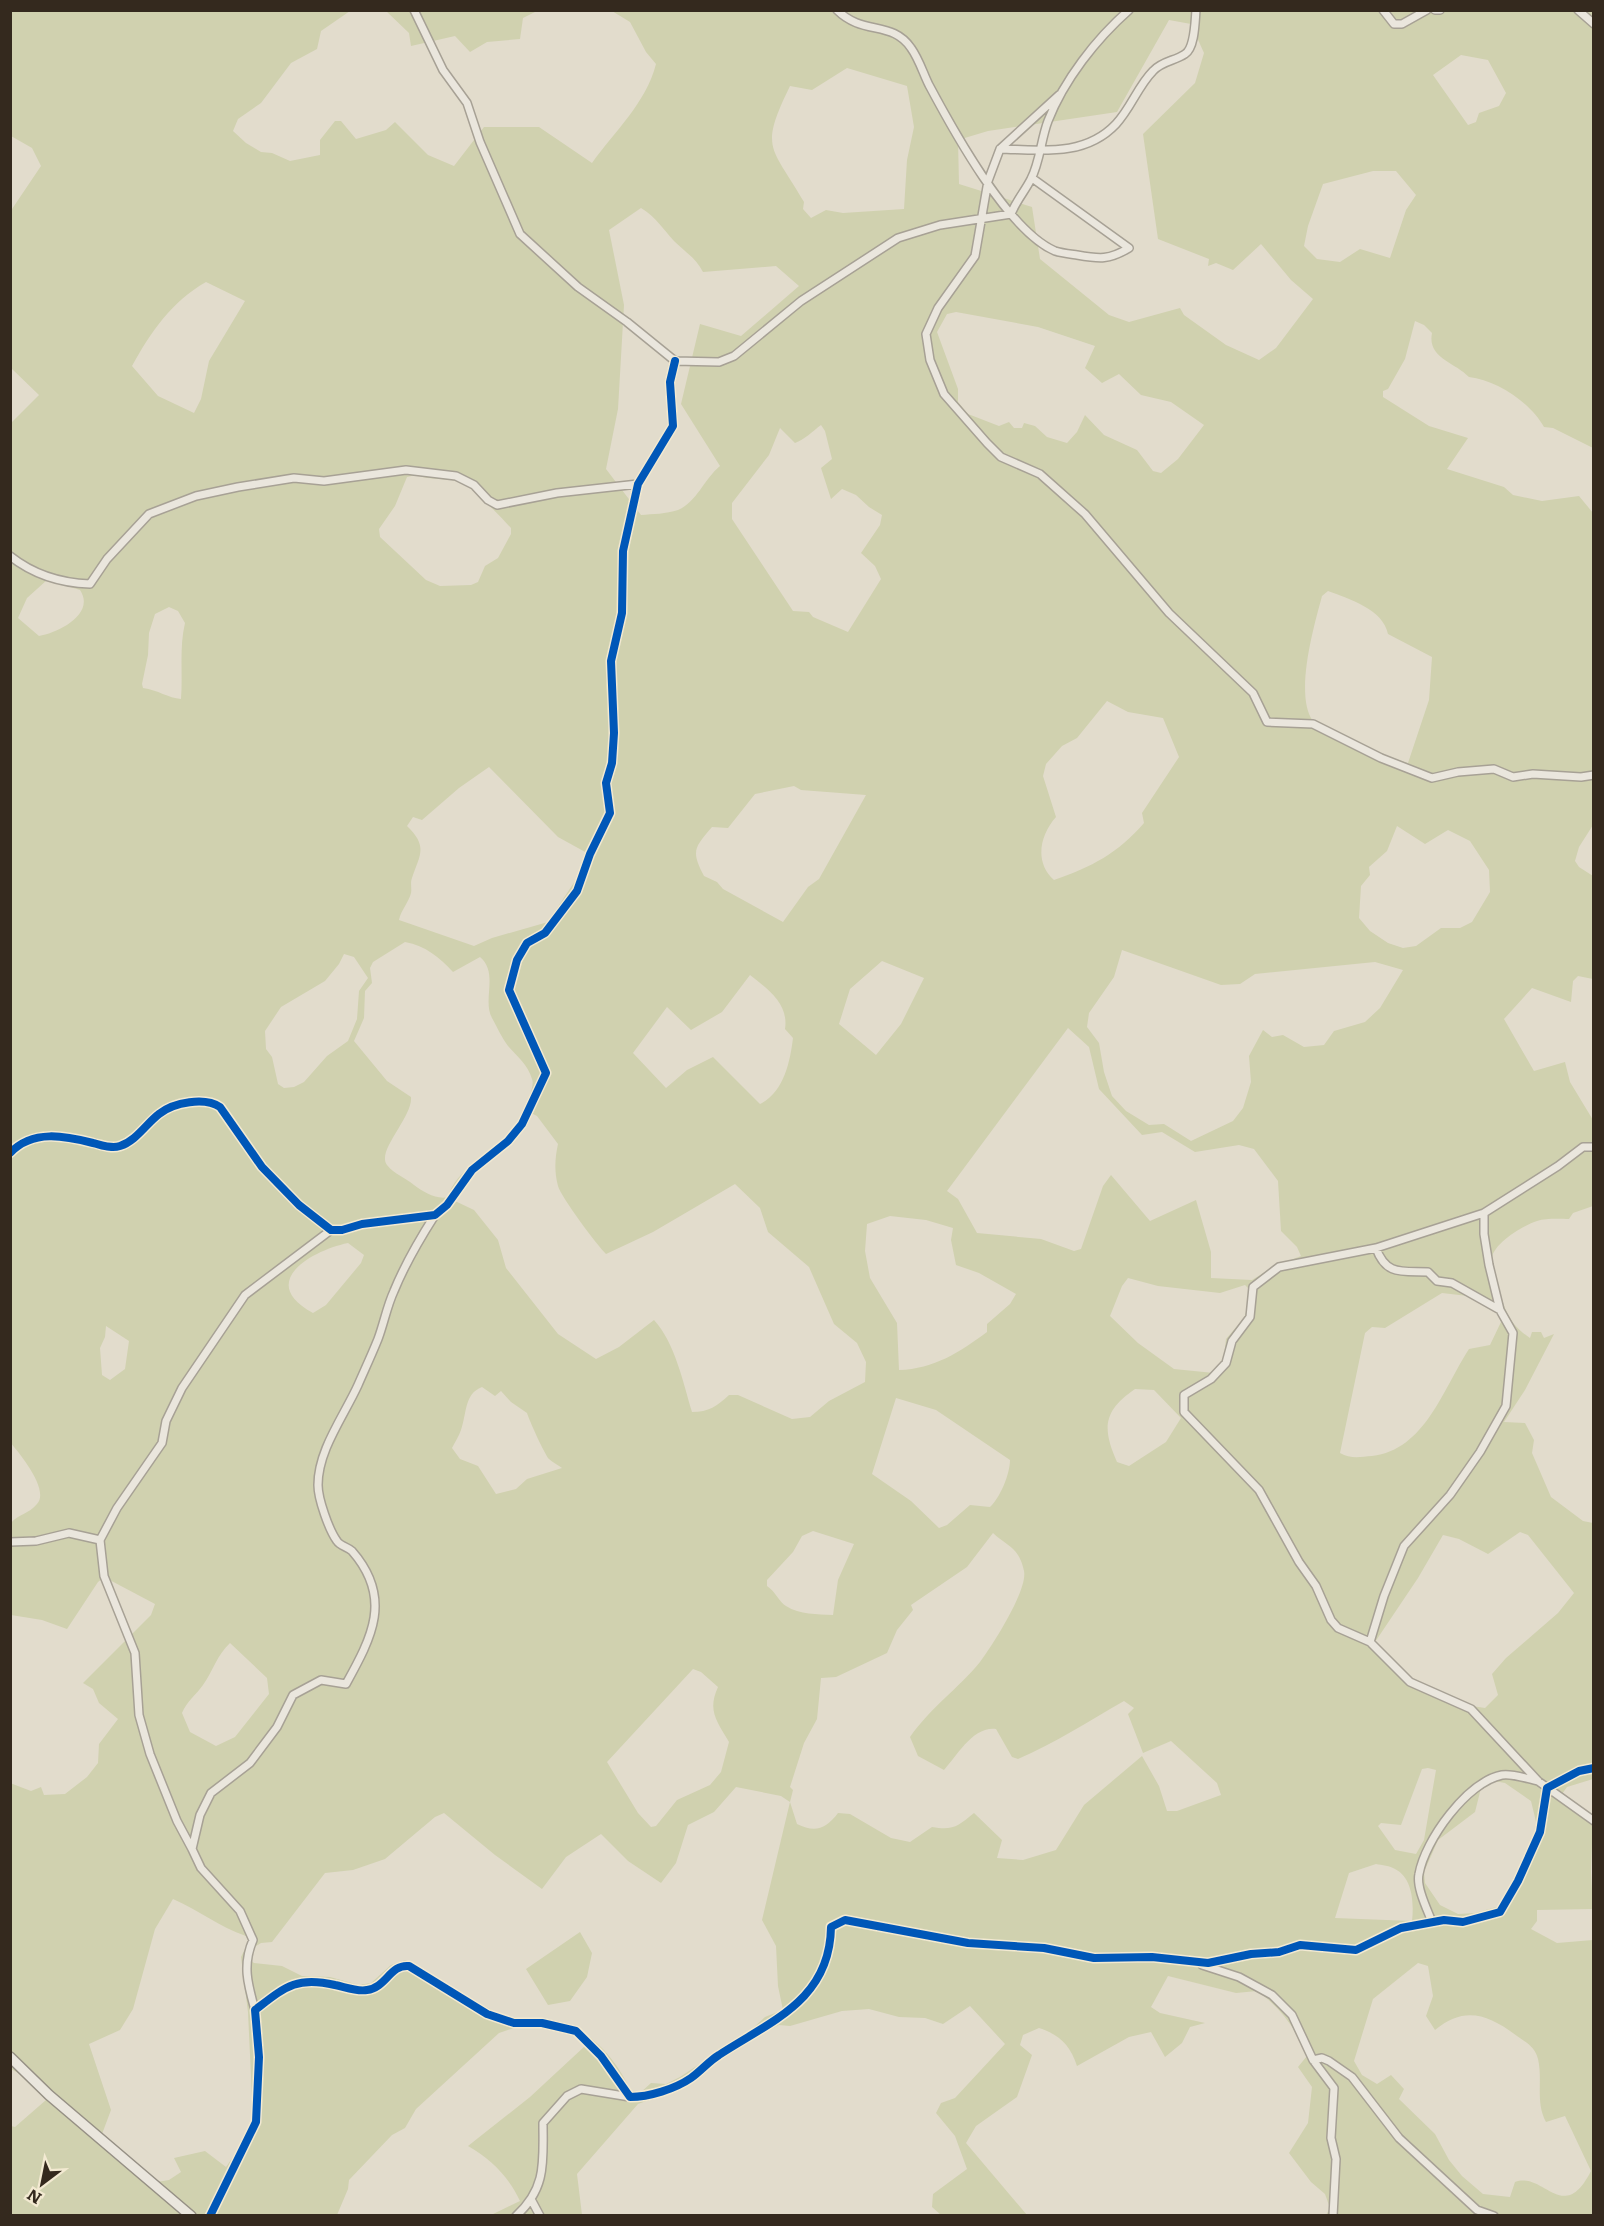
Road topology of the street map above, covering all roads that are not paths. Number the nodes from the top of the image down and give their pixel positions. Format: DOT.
graph roads {
  1 [pos="414,10"];
  2 [pos="837,10"];
  3 [pos="1129,10"];
  4 [pos="1196,10"];
  5 [pos="1383,10"];
  6 [pos="1427,10"];
  7 [pos="1435,10"];
  8 [pos="1440,10"];
  9 [pos="1578,10"];
  10 [pos="1593,24"];
  11 [pos="1059,96"];
  12 [pos="1000,149"];
  13 [pos="1039,150"];
  14 [pos="1032,178"];
  15 [pos="988,181"];
  16 [pos="1011,214"];
  17 [pos="983,219"];
  18 [pos="675,361"];
  19 [pos="638,484"];
  20 [pos="10,556"];
  21 [pos="1593,775"];
  22 [pos="1593,1147"];
  23 [pos="10,1153"];
  24 [pos="1484,1213"];
  25 [pos="435,1215"];
  26 [pos="332,1230"];
  27 [pos="1376,1248"];
  28 [pos="1500,1310"];
  29 [pos="100,1540"];
  30 [pos="10,1542"];
  31 [pos="1370,1642"];
  32 [pos="1593,1768"];
  33 [pos="1538,1781"];
  34 [pos="1547,1788"];
  35 [pos="1593,1821"];
  36 [pos="192,1849"];
  37 [pos="1432,1922"];
  38 [pos="1195,1962"];
  39 [pos="255,2010"];
  40 [pos="10,2056"];
  41 [pos="1313,2060"];
  42 [pos="630,2097"];
  43 [pos="532,2201"];
  44 [pos="191,2216"];
  45 [pos="210,2216"];
  46 [pos="516,2216"];
  47 [pos="540,2216"];
  48 [pos="1333,2216"];
  49 [pos="1494,2216"];
  1 -- 18 [label="street"];
  2 -- 15 [label="street"];
  3 -- 11 [label="street"];
  4 -- 13 [label="street"];
  5 -- 6 [label="street"];
  7 -- 8 [label="street"];
  9 -- 10 [label="street"];
  11 -- 12 [label="street"];
  11 -- 13 [label="street"];
  12 -- 13 [label="street"];
  12 -- 15 [label="street"];
  13 -- 14 [label="street"];
  14 -- 16 [label="street"];
  14 -- 16 [label="street"];
  15 -- 16 [label="street"];
  15 -- 17 [label="street"];
  16 -- 17 [label="street"];
  17 -- 18 [label="street"];
  17 -- 21 [label="street"];
  18 -- 19 [label="street"];
  19 -- 20 [label="street"];
  19 -- 25 [label="street"];
  22 -- 24 [label="street"];
  23 -- 26 [label="street"];
  24 -- 27 [label="street"];
  24 -- 28 [label="street"];
  25 -- 26 [label="street"];
  25 -- 36 [label="street"];
  26 -- 29 [label="street"];
  27 -- 28 [label="street"];
  27 -- 31 [label="street"];
  28 -- 31 [label="street"];
  29 -- 30 [label="street"];
  29 -- 36 [label="street"];
  31 -- 33 [label="street"];
  32 -- 34 [label="street"];
  33 -- 34 [label="street"];
  33 -- 37 [label="street"];
  34 -- 35 [label="street"];
  34 -- 37 [label="street"];
  36 -- 39 [label="street"];
  37 -- 38 [label="street"];
  38 -- 41 [label="street"];
  38 -- 42 [label="street"];
  39 -- 42 [label="street"];
  39 -- 45 [label="street"];
  40 -- 44 [label="street"];
  41 -- 48 [label="street"];
  41 -- 49 [label="street"];
  42 -- 43 [label="street"];
  43 -- 46 [label="street"];
  43 -- 47 [label="street"];
}
